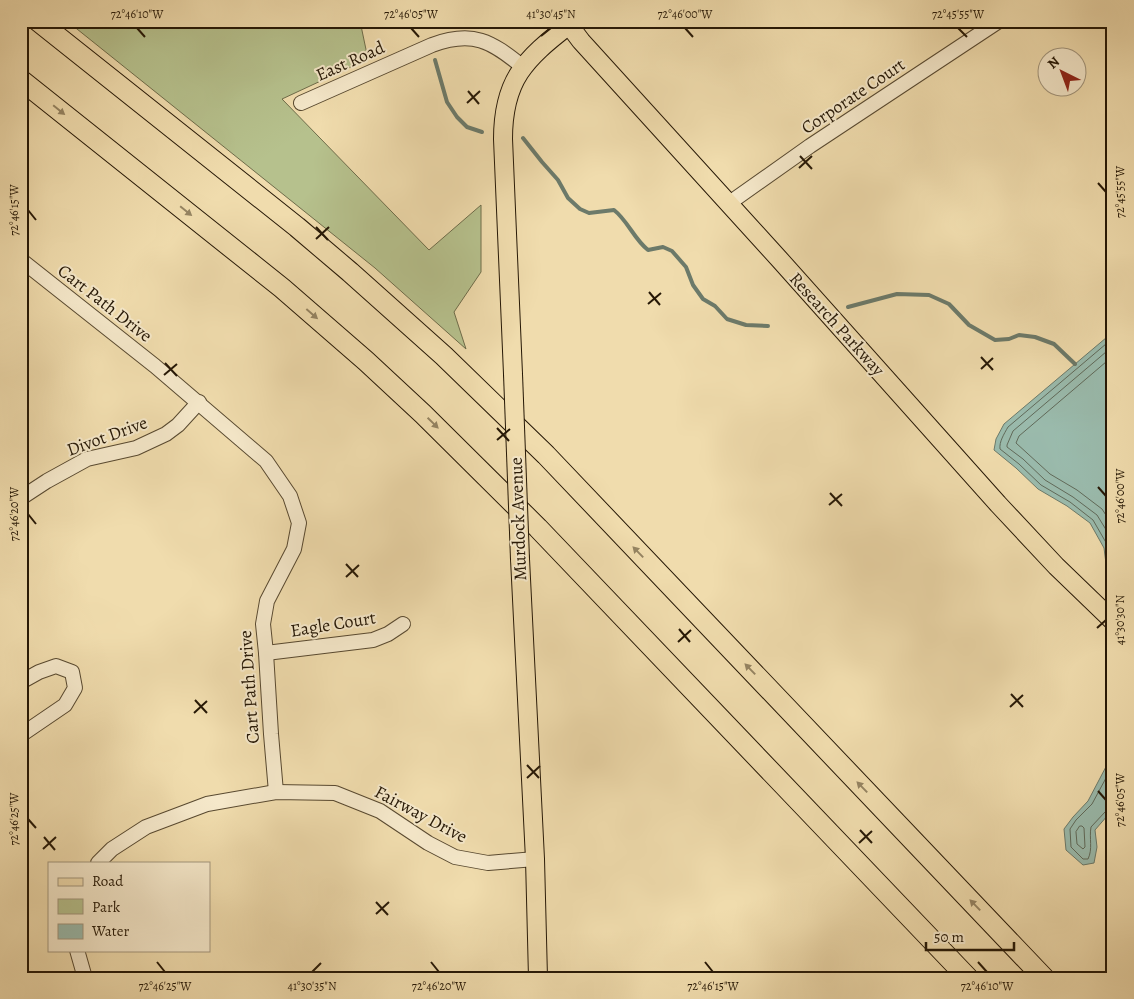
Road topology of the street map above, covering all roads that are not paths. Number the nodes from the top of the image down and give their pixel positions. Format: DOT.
graph roads {
  1 [pos="38,21"];
  2 [pos="999,21"];
  3 [pos="568,23"];
  4 [pos="523,67"];
  5 [pos="21,80"];
  6 [pos="301,103"];
  7 [pos="728,204"];
  8 [pos="24,266"];
  9 [pos="199,402"];
  10 [pos="21,498"];
  11 [pos="1113,621"];
  12 [pos="403,624"];
  13 [pos="266,653"];
  14 [pos="21,682"];
  15 [pos="21,735"];
  16 [pos="276,792"];
  17 [pos="535,859"];
  18 [pos="99,862"];
  19 [pos="78,952"];
  20 [pos="85,978"];
  21 [pos="538,978"];
  22 [pos="968,978"];
  23 [pos="1044,978"];
  23 -- 1 [label="highway, one-way"];
  2 -- 7 [label="street, Corporate Court"];
  3 -- 4 [label="main road, Murdock Avenue"];
  3 -- 7 [label="main road, Research Parkway"];
  4 -- 6 [label="street, East Road"];
  4 -- 17 [label="main road, Murdock Avenue, bridge"];
  5 -- 22 [label="highway, one-way"];
  7 -- 11 [label="main road, Research Parkway"];
  8 -- 9 [label="street, Cart Path Drive"];
  9 -- 10 [label="street, Divot Drive"];
  9 -- 13 [label="street, Cart Path Drive"];
  12 -- 13 [label="street, Eagle Court"];
  13 -- 16 [label="street, Cart Path Drive"];
  14 -- 15 [label="street"];
  16 -- 17 [label="street, Fairway Drive"];
  16 -- 18 [label="street, Fairway Drive"];
  17 -- 21 [label="main road, Murdock Avenue"];
  19 -- 20 [label="street"];
}
